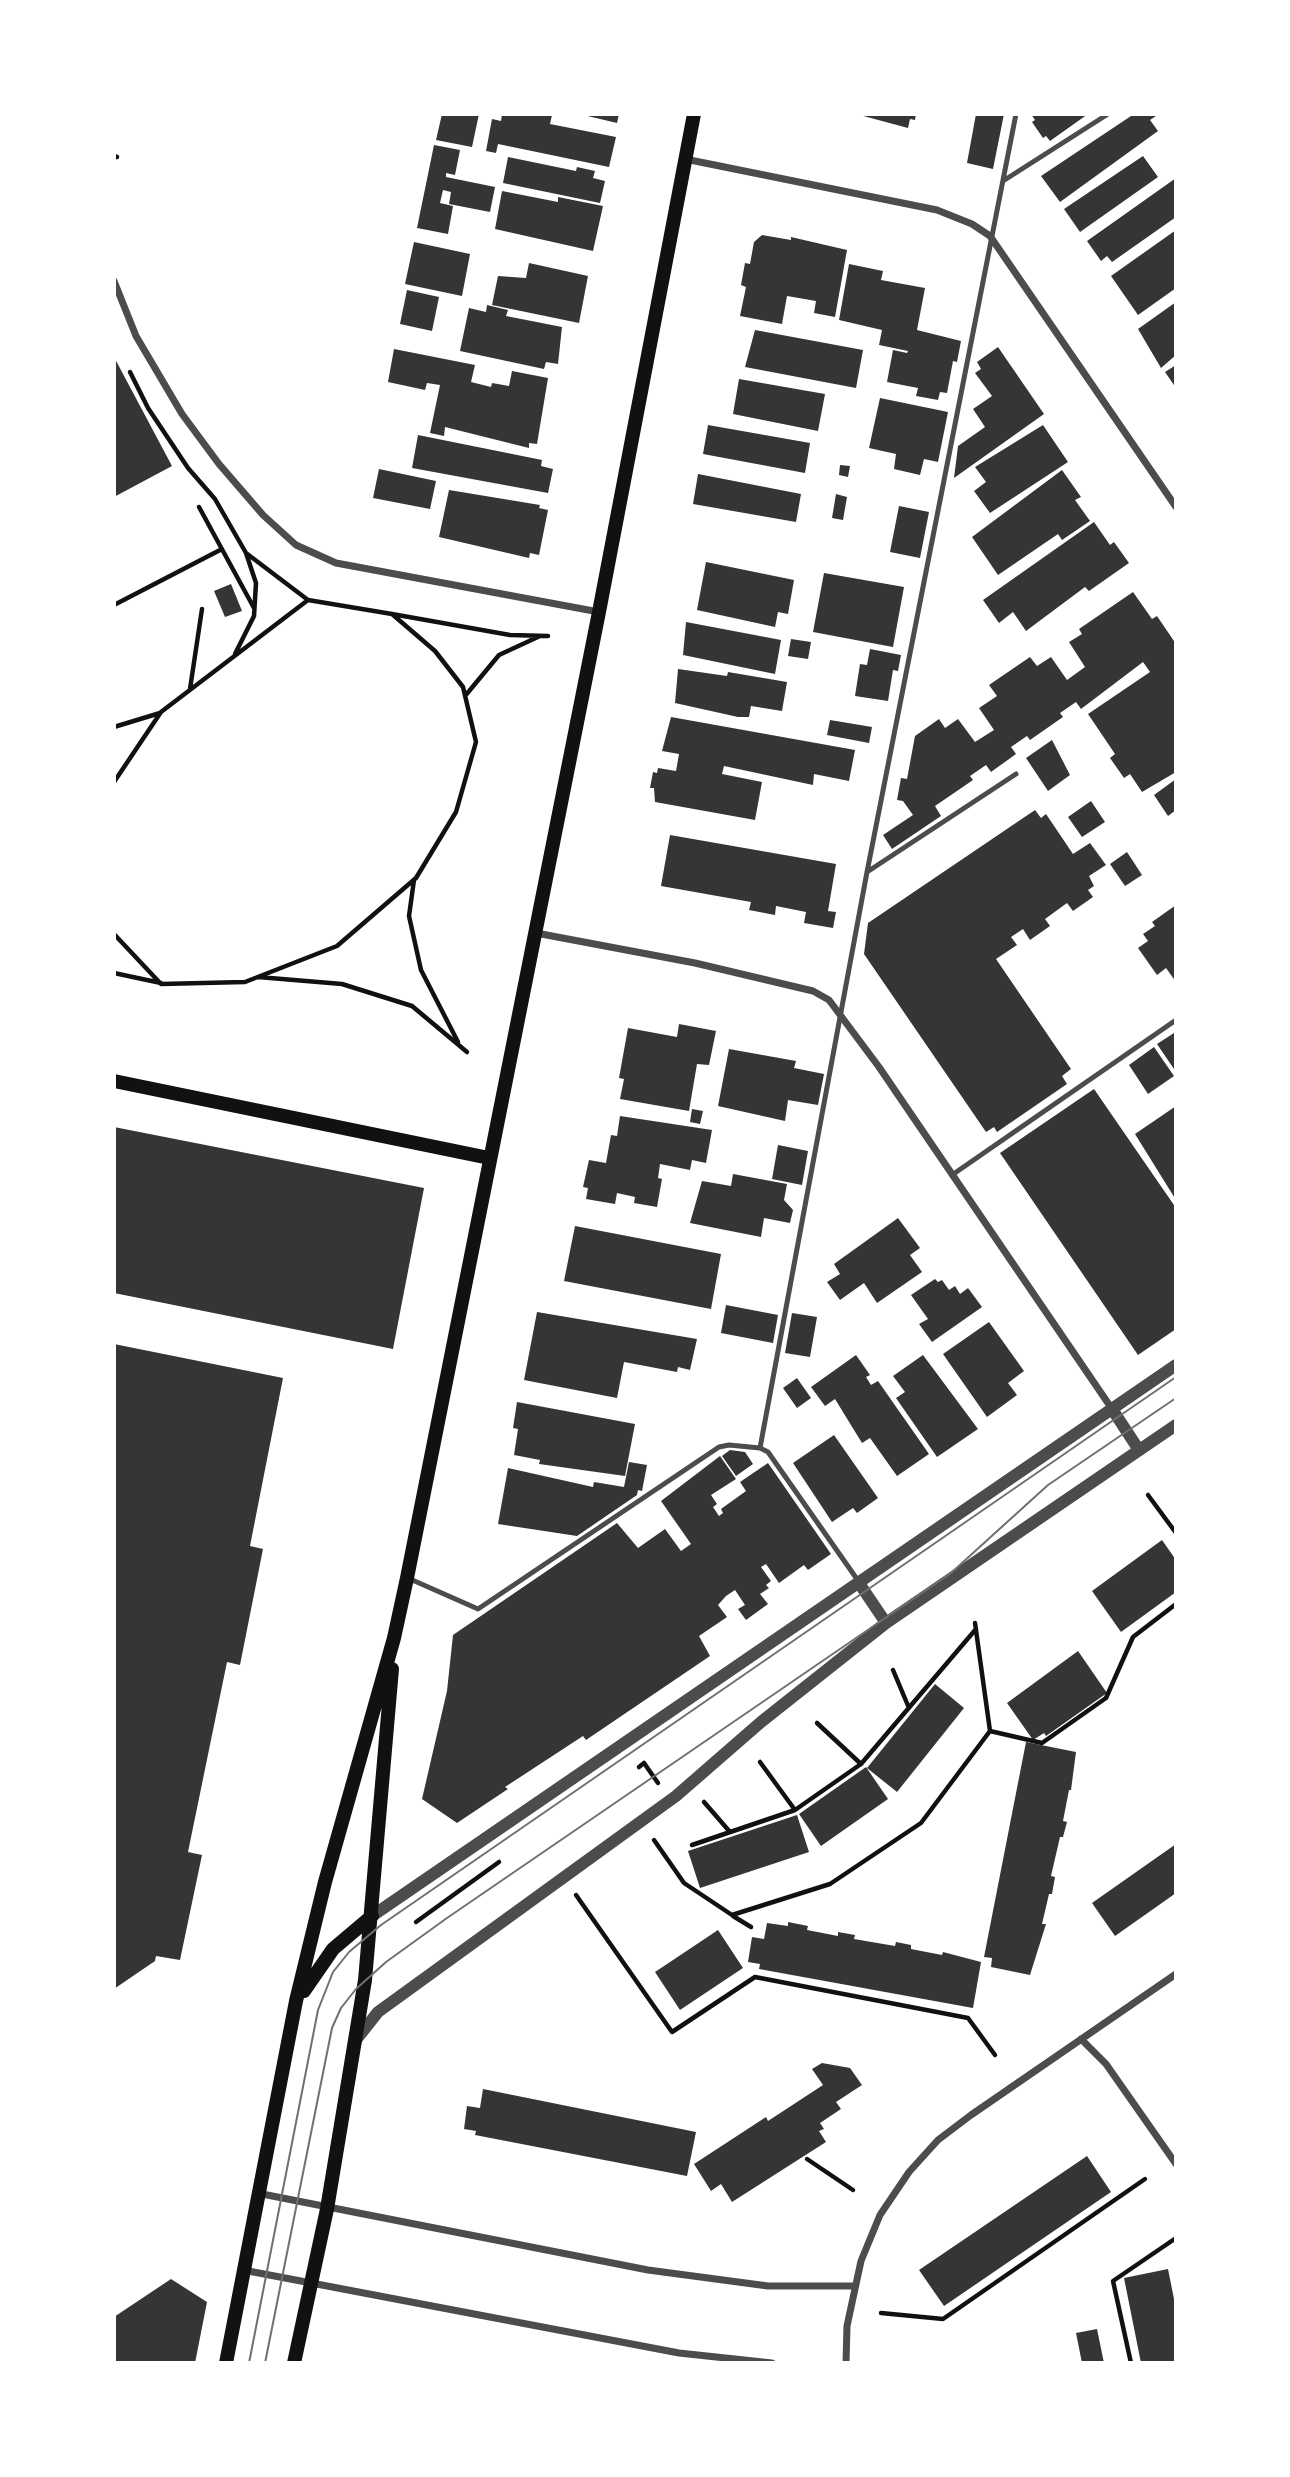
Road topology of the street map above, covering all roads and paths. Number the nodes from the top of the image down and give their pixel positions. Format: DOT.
graph roads {
  1 [pos="694,114"];
  2 [pos="1016,114"];
  3 [pos="1108,114"];
  4 [pos="685,159"];
  5 [pos="1003,181"];
  6 [pos="990,236"];
  7 [pos="114,281"];
  8 [pos="124,359"];
  9 [pos="199,507"];
  10 [pos="1176,507"];
  11 [pos="222,549"];
  12 [pos="246,553"];
  13 [pos="308,600"];
  14 [pos="114,605"];
  15 [pos="254,608"];
  16 [pos="202,609"];
  17 [pos="599,612"];
  18 [pos="392,614"];
  19 [pos="235,654"];
  20 [pos="190,690"];
  21 [pos="465,696"];
  22 [pos="161,712"];
  23 [pos="114,727"];
  24 [pos="1016,774"];
  25 [pos="114,782"];
  26 [pos="867,872"];
  27 [pos="414,880"];
  28 [pos="536,933"];
  29 [pos="114,934"];
  30 [pos="114,973"];
  31 [pos="257,977"];
  32 [pos="161,984"];
  33 [pos="841,1012"];
  34 [pos="1176,1020"];
  35 [pos="459,1043"];
  36 [pos="467,1052"];
  37 [pos="114,1081"];
  38 [pos="489,1158"];
  39 [pos="952,1175"];
  40 [pos="1176,1365"];
  41 [pos="1112,1409"];
  42 [pos="1176,1425"];
  43 [pos="760,1448"];
  44 [pos="1139,1450"];
  45 [pos="1148,1495"];
  46 [pos="1176,1534"];
  47 [pos="407,1578"];
  48 [pos="859,1583"];
  49 [pos="1176,1604"];
  50 [pos="886,1623"];
  51 [pos="975,1623"];
  52 [pos="976,1629"];
  53 [pos="394,1638"];
  54 [pos="893,1670"];
  55 [pos="909,1708"];
  56 [pos="817,1723"];
  57 [pos="990,1731"];
  58 [pos="760,1762"];
  59 [pos="861,1764"];
  60 [pos="704,1801"];
  61 [pos="795,1810"];
  62 [pos="643,1821"];
  63 [pos="730,1832"];
  64 [pos="692,1845"];
  65 [pos="499,1862"];
  66 [pos="565,1877"];
  67 [pos="732,1915"];
  68 [pos="372,1916"];
  69 [pos="416,1922"];
  70 [pos="751,1927"];
  71 [pos="1176,1974"];
  72 [pos="295,2015"];
  73 [pos="1082,2039"];
  74 [pos="355,2041"];
  75 [pos="995,2055"];
  76 [pos="807,2159"];
  77 [pos="1176,2164"];
  78 [pos="1145,2179"];
  79 [pos="853,2190"];
  80 [pos="257,2193"];
  81 [pos="327,2209"];
  82 [pos="1176,2238"];
  83 [pos="243,2270"];
  84 [pos="310,2283"];
  85 [pos="853,2286"];
  86 [pos="881,2313"];
  87 [pos="226,2363"];
  88 [pos="294,2363"];
  89 [pos="772,2363"];
  90 [pos="846,2363"];
  91 [pos="1131,2363"];
  1 -- 4 [label="main road"];
  2 -- 5 [label="lane"];
  3 -- 5 [label="lane"];
  4 -- 6 [label="street"];
  4 -- 17 [label="main road"];
  5 -- 6 [label="lane"];
  6 -- 10 [label="street"];
  6 -- 26 [label="lane"];
  7 -- 17 [label="street"];
  8 -- 12 [label="path"];
  9 -- 11 [label="path"];
  11 -- 14 [label="path"];
  11 -- 15 [label="path"];
  12 -- 13 [label="path"];
  12 -- 15 [label="path"];
  13 -- 18 [label="path"];
  13 -- 19 [label="path"];
  15 -- 19 [label="path"];
  16 -- 20 [label="path"];
  17 -- 28 [label="main road"];
  18 -- 21 [label="path"];
  18 -- 21 [label="path"];
  19 -- 20 [label="path"];
  20 -- 22 [label="path"];
  21 -- 27 [label="path"];
  22 -- 23 [label="path"];
  22 -- 25 [label="path"];
  24 -- 26 [label="lane"];
  26 -- 33 [label="lane"];
  27 -- 31 [label="path"];
  27 -- 35 [label="path"];
  28 -- 33 [label="street"];
  28 -- 38 [label="main road"];
  29 -- 32 [label="path"];
  30 -- 32 [label="path"];
  31 -- 32 [label="path"];
  31 -- 35 [label="path"];
  33 -- 39 [label="street"];
  33 -- 43 [label="lane"];
  34 -- 39 [label="lane"];
  35 -- 36 [label="path"];
  37 -- 38 [label="main road"];
  38 -- 47 [label="main road"];
  39 -- 41 [label="street"];
  40 -- 41 [label="street"];
  41 -- 44 [label="street"];
  41 -- 48 [label="street"];
  42 -- 44 [label="street"];
  43 -- 47 [label="lane"];
  43 -- 48 [label="lane"];
  44 -- 50 [label="street"];
  45 -- 46 [label="path"];
  47 -- 53 [label="main road"];
  48 -- 50 [label="street"];
  48 -- 68 [label="street"];
  49 -- 57 [label="path"];
  50 -- 62 [label="street"];
  51 -- 52 [label="path"];
  52 -- 55 [label="path"];
  52 -- 57 [label="path"];
  53 -- 68 [label="main road"];
  53 -- 72 [label="main road"];
  54 -- 55 [label="path"];
  55 -- 59 [label="path"];
  56 -- 59 [label="path"];
  57 -- 67 [label="path"];
  58 -- 61 [label="path"];
  59 -- 61 [label="path"];
  60 -- 63 [label="path"];
  61 -- 63 [label="path"];
  62 -- 66 [label="street"];
  62 -- 67 [label="path"];
  63 -- 64 [label="path"];
  65 -- 69 [label="path"];
  66 -- 74 [label="street"];
  66 -- 75 [label="path"];
  67 -- 70 [label="path"];
  68 -- 72 [label="main road"];
  68 -- 74 [label="main road"];
  71 -- 73 [label="street"];
  72 -- 80 [label="main road"];
  73 -- 77 [label="street"];
  73 -- 85 [label="street"];
  74 -- 81 [label="main road"];
  76 -- 79 [label="path"];
  78 -- 86 [label="path"];
  80 -- 81 [label="street"];
  80 -- 83 [label="main road"];
  81 -- 84 [label="main road"];
  81 -- 85 [label="street"];
  82 -- 91 [label="path"];
  83 -- 84 [label="street"];
  83 -- 87 [label="main road"];
  84 -- 88 [label="main road"];
  84 -- 89 [label="street"];
  85 -- 90 [label="street"];
}
